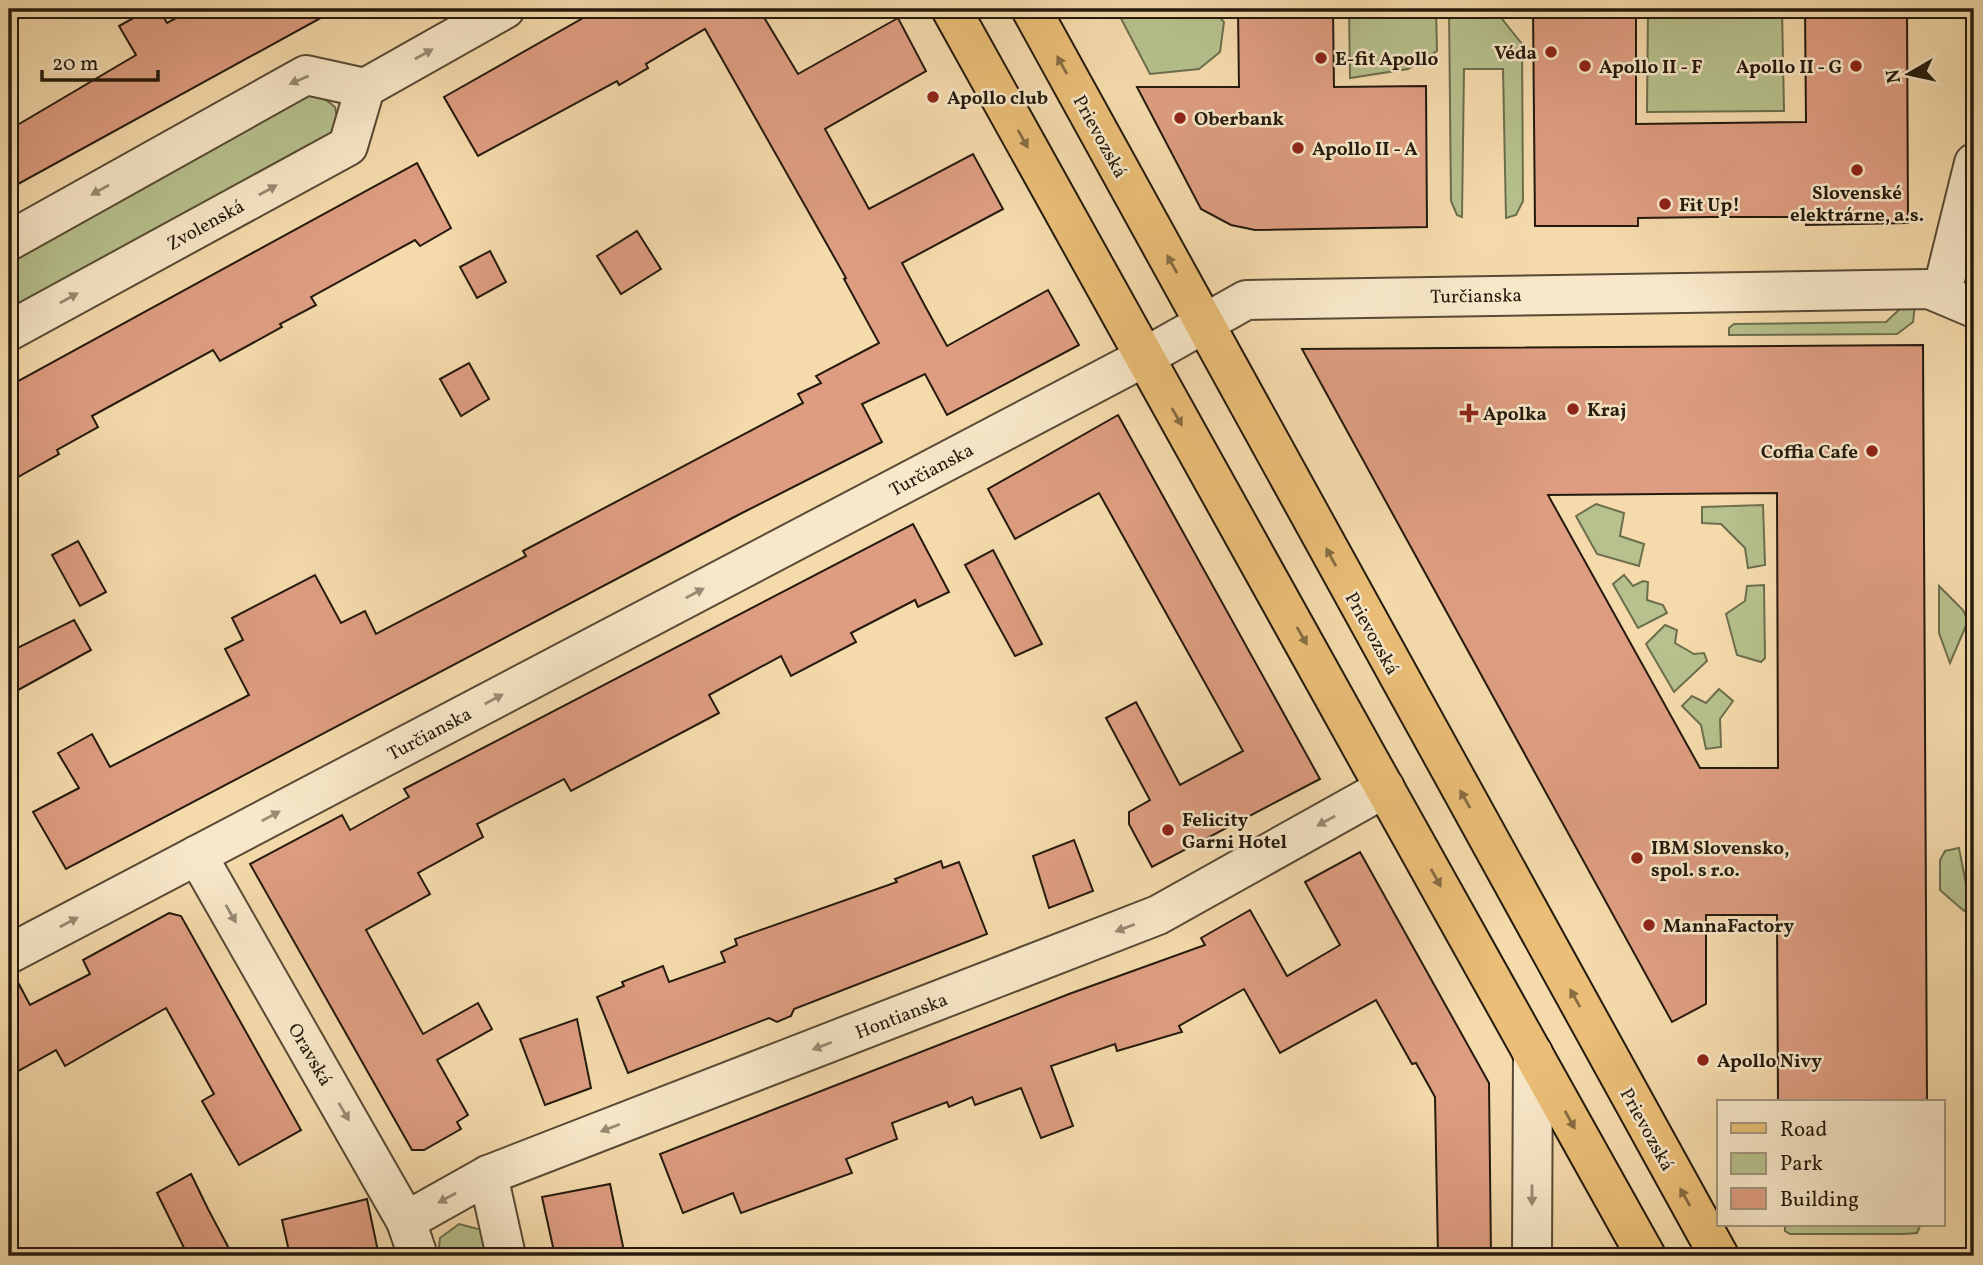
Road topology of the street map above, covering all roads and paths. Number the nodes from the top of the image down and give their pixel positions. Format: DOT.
graph roads {
  1 [pos="505,9"];
  2 [pos="951,9"];
  3 [pos="1031,9"];
  4 [pos="365,88"];
  5 [pos="1974,163"];
  6 [pos="9,241"];
  7 [pos="1974,251"];
  8 [pos="1938,283"];
  9 [pos="1974,308"];
  10 [pos="1205,324"];
  11 [pos="9,331"];
  12 [pos="1143,358"];
  13 [pos="1385,788"];
  14 [pos="197,855"];
  15 [pos="9,954"];
  16 [pos="1533,1053"];
  17 [pos="488,1175"];
  18 [pos="406,1221"];
  19 [pos="418,1256"];
  20 [pos="506,1256"];
  21 [pos="1532,1256"];
  22 [pos="1646,1256"];
  23 [pos="1718,1256"];
  4 -- 1 [label="street, one-way"];
  2 -- 12 [label="main road, one-way"];
  10 -- 3 [label="main road, Prievozská, one-way"];
  4 -- 6 [label="street, one-way"];
  11 -- 4 [label="street, Zvolenská, one-way"];
  5 -- 8 [label="street"];
  7 -- 8 [label="street"];
  8 -- 9 [label="street, Turčianska"];
  8 -- 10 [label="street, Turčianska"];
  10 -- 12 [label="street, Turčianska"];
  23 -- 10 [label="main road, Prievozská, one-way"];
  12 -- 13 [label="main road, one-way"];
  14 -- 12 [label="street, Turčianska, one-way"];
  13 -- 16 [label="main road, one-way"];
  13 -- 17 [label="street, Hontianska, one-way"];
  15 -- 14 [label="street, Turčianska, one-way"];
  14 -- 18 [label="street, Oravská, one-way"];
  16 -- 21 [label="street, one-way"];
  16 -- 22 [label="main road, one-way"];
  17 -- 18 [label="street, Hontianska, one-way"];
  17 -- 20 [label="street"];
  18 -- 19 [label="street, Oravská"];
}
